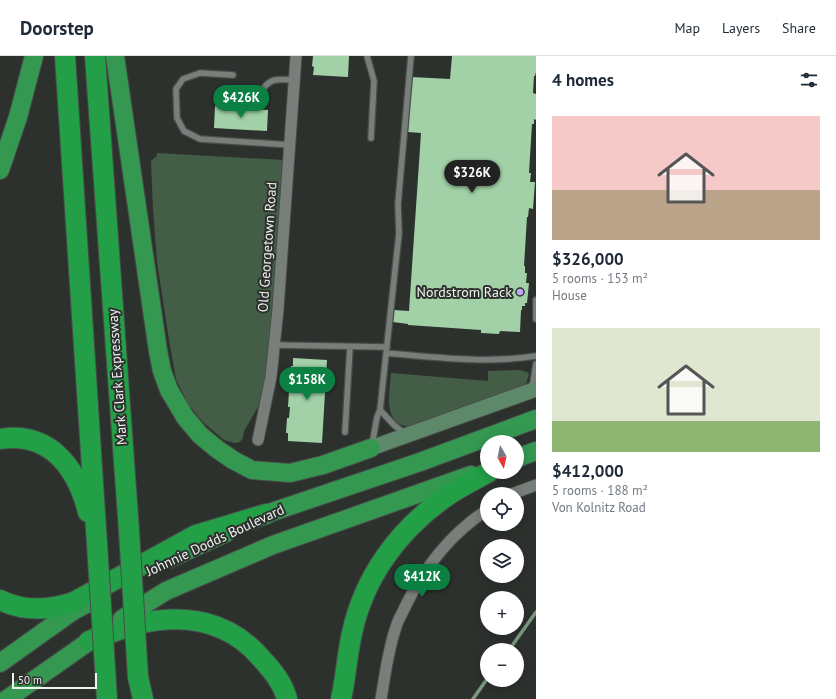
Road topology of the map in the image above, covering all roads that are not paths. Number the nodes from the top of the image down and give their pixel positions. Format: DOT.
graph roads {
  1 [pos="34,56"];
  2 [pos="65,56"];
  3 [pos="95,56"];
  4 [pos="115,56"];
  5 [pos="296,56"];
  6 [pos="367,56"];
  7 [pos="411,56"];
  8 [pos="233,75"];
  9 [pos="294,80"];
  10 [pos="261,93"];
  11 [pos="371,138"];
  12 [pos="290,145"];
  13 [pos="0,170"];
  14 [pos="536,300"];
  15 [pos="536,308"];
  16 [pos="536,319"];
  17 [pos="274,345"];
  18 [pos="350,347"];
  19 [pos="387,350"];
  20 [pos="536,356"];
  21 [pos="536,364"];
  22 [pos="534,390"];
  23 [pos="380,410"];
  24 [pos="536,413"];
  25 [pos="536,419"];
  26 [pos="345,432"];
  27 [pos="494,434"];
  28 [pos="407,435"];
  29 [pos="0,439"];
  30 [pos="258,440"];
  31 [pos="372,448"];
  32 [pos="536,451"];
  33 [pos="524,455"];
  34 [pos="480,471"];
  35 [pos="480,477"];
  36 [pos="536,485"];
  37 [pos="524,490"];
  38 [pos="266,514"];
  39 [pos="480,515"];
  40 [pos="97,544"];
  41 [pos="0,600"];
  42 [pos="89,641"];
  43 [pos="0,663"];
  44 [pos="138,677"];
  45 [pos="7,699"];
  46 [pos="107,699"];
  47 [pos="139,699"];
  48 [pos="143,699"];
  49 [pos="287,699"];
  50 [pos="341,699"];
  51 [pos="381,699"];
  1 -- 13 [label="highway"];
  2 -- 40 [label="highway"];
  3 -- 44 [label="highway, Mark Clark Expressway, bridge"];
  4 -- 31 [label="highway"];
  5 -- 9 [label="street, Old Georgetown Road"];
  6 -- 11 [label="lane"];
  7 -- 19 [label="lane"];
  8 -- 12 [label="lane"];
  9 -- 10 [label="lane"];
  9 -- 12 [label="street, Old Georgetown Road"];
  12 -- 17 [label="street, Old Georgetown Road"];
  14 -- 15 [label="lane"];
  15 -- 16 [label="lane"];
  17 -- 18 [label="lane"];
  17 -- 30 [label="street, Old Georgetown Road"];
  18 -- 19 [label="lane"];
  18 -- 26 [label="lane"];
  19 -- 20 [label="lane"];
  19 -- 23 [label="lane"];
  21 -- 22 [label="lane"];
  22 -- 28 [label="main road"];
  23 -- 28 [label="lane"];
  23 -- 31 [label="lane"];
  24 -- 27 [label="highway"];
  25 -- 27 [label="highway, Johnnie Dodds Boulevard"];
  27 -- 38 [label="highway, Johnnie Dodds Boulevard"];
  28 -- 31 [label="main road"];
  29 -- 40 [label="highway"];
  32 -- 33 [label="highway"];
  34 -- 42 [label="highway, Johnnie Dodds Boulevard"];
  35 -- 50 [label="highway"];
  36 -- 37 [label="street"];
  38 -- 41 [label="highway"];
  38 -- 43 [label="highway, Johnnie Dodds Boulevard"];
  39 -- 51 [label="street"];
  40 -- 46 [label="highway, bridge"];
  42 -- 45 [label="highway, Johnnie Dodds Boulevard"];
  42 -- 49 [label="highway"];
  44 -- 47 [label="highway, Mark Clark Expressway"];
  44 -- 48 [label="highway"];
}
